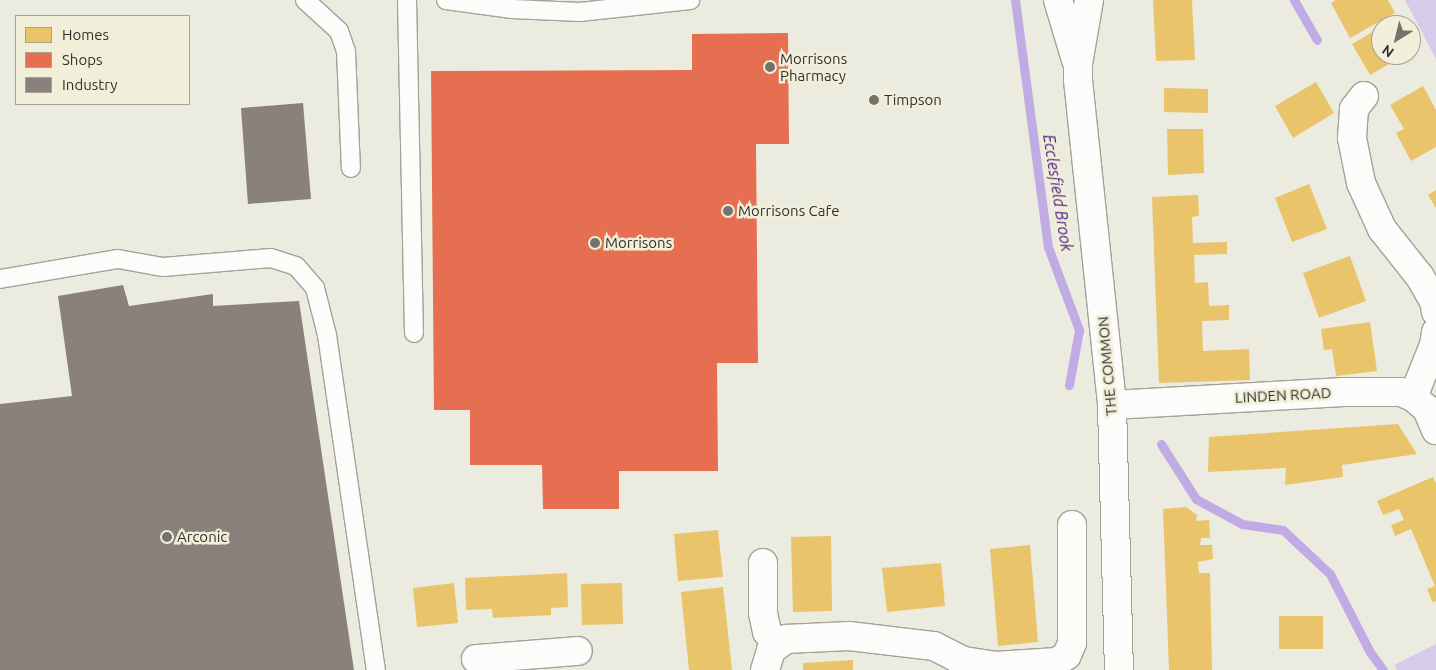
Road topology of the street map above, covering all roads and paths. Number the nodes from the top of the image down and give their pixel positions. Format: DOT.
graph roads {
  1 [pos="305,0"];
  2 [pos="407,0"];
  3 [pos="446,0"];
  4 [pos="690,0"];
  5 [pos="1058,0"];
  6 [pos="1089,0"];
  7 [pos="1078,64"];
  8 [pos="1364,96"];
  9 [pos="351,168"];
  10 [pos="0,279"];
  11 [pos="1436,312"];
  12 [pos="1436,332"];
  13 [pos="414,333"];
  14 [pos="1413,397"];
  15 [pos="1112,405"];
  16 [pos="1436,430"];
  17 [pos="1072,524"];
  18 [pos="763,563"];
  19 [pos="778,644"];
  20 [pos="578,651"];
  21 [pos="476,658"];
  22 [pos="529,662"];
  23 [pos="964,665"];
  24 [pos="376,670"];
  25 [pos="765,670"];
  26 [pos="1119,670"];
  1 -- 9 [label="lane"];
  2 -- 13 [label="lane"];
  3 -- 4 [label="lane"];
  5 -- 7 [label="street, THE COMMON"];
  6 -- 7 [label="street, THE COMMON"];
  7 -- 15 [label="street, THE COMMON"];
  8 -- 11 [label="street"];
  10 -- 24 [label="lane"];
  12 -- 14 [label="street"];
  14 -- 15 [label="street, LINDEN ROAD"];
  14 -- 16 [label="street"];
  15 -- 26 [label="street, THE COMMON"];
  17 -- 23 [label="street"];
  18 -- 19 [label="street"];
  19 -- 23 [label="street"];
  19 -- 25 [label="street"];
  20 -- 22 [label="street"];
  21 -- 22 [label="street"];
}
